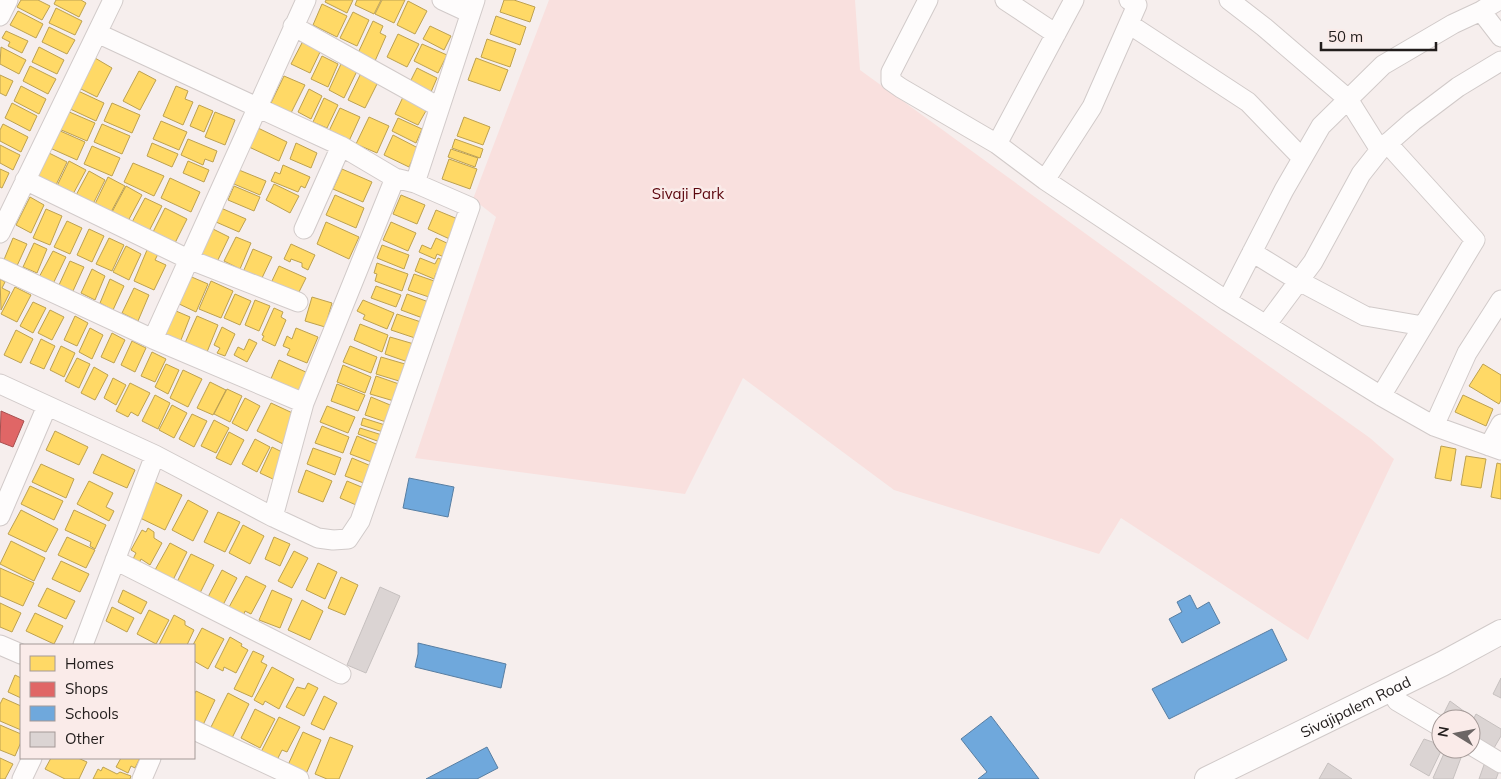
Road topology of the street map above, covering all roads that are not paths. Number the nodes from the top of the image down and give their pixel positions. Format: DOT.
graph roads {
  1 [pos="8,0"];
  2 [pos="113,0"];
  3 [pos="306,0"];
  4 [pos="442,0"];
  5 [pos="928,0"];
  6 [pos="1005,0"];
  7 [pos="1074,0"];
  8 [pos="1129,0"];
  9 [pos="1229,0"];
  10 [pos="1499,0"];
  11 [pos="472,6"];
  12 [pos="1481,11"];
  13 [pos="0,16"];
  14 [pos="1129,24"];
  15 [pos="293,26"];
  16 [pos="97,33"];
  17 [pos="1056,34"];
  18 [pos="1501,37"];
  19 [pos="1501,61"];
  20 [pos="1348,99"];
  21 [pos="256,107"];
  22 [pos="439,107"];
  23 [pos="997,144"];
  24 [pos="341,146"];
  25 [pos="1384,146"];
  26 [pos="1302,158"];
  27 [pos="395,178"];
  28 [pos="26,180"];
  29 [pos="1045,180"];
  30 [pos="414,183"];
  31 [pos="304,229"];
  32 [pos="0,232"];
  33 [pos="1252,252"];
  34 [pos="188,259"];
  35 [pos="0,268"];
  36 [pos="1299,281"];
  37 [pos="1501,300"];
  38 [pos="1227,301"];
  39 [pos="298,302"];
  40 [pos="1266,325"];
  41 [pos="1423,326"];
  42 [pos="153,339"];
  43 [pos="0,384"];
  44 [pos="1381,396"];
  45 [pos="304,403"];
  46 [pos="47,406"];
  47 [pos="1501,424"];
  48 [pos="1434,426"];
  49 [pos="1495,448"];
  50 [pos="156,456"];
  51 [pos="1,513"];
  52 [pos="273,517"];
  53 [pos="115,560"];
  54 [pos="1501,632"];
  55 [pos="83,644"];
  56 [pos="0,645"];
  57 [pos="1501,648"];
  58 [pos="20,654"];
  59 [pos="341,674"];
  60 [pos="1393,695"];
  61 [pos="1431,720"];
  62 [pos="195,730"];
  63 [pos="1481,751"];
  64 [pos="32,759"];
  65 [pos="152,759"];
  66 [pos="1501,763"];
  67 [pos="22,779"];
  68 [pos="142,779"];
  69 [pos="299,779"];
  70 [pos="1208,779"];
  71 [pos="1236,779"];
  1 -- 13 [label="street"];
  2 -- 16 [label="street"];
  3 -- 15 [label="street"];
  4 -- 11 [label="street"];
  5 -- 23 [label="street"];
  6 -- 17 [label="street"];
  7 -- 17 [label="street"];
  8 -- 14 [label="street"];
  9 -- 20 [label="street"];
  10 -- 12 [label="street"];
  11 -- 22 [label="street"];
  12 -- 18 [label="street"];
  12 -- 20 [label="street"];
  14 -- 26 [label="street"];
  14 -- 29 [label="street"];
  15 -- 21 [label="street"];
  15 -- 22 [label="street"];
  16 -- 21 [label="street"];
  16 -- 28 [label="street"];
  17 -- 23 [label="street"];
  19 -- 25 [label="street"];
  20 -- 25 [label="street"];
  20 -- 26 [label="street"];
  21 -- 24 [label="street"];
  21 -- 34 [label="street"];
  22 -- 30 [label="street"];
  23 -- 29 [label="street"];
  24 -- 27 [label="street"];
  24 -- 31 [label="street"];
  25 -- 36 [label="street"];
  25 -- 41 [label="street"];
  26 -- 33 [label="street"];
  27 -- 30 [label="street"];
  27 -- 45 [label="street"];
  28 -- 32 [label="street"];
  28 -- 34 [label="street"];
  29 -- 38 [label="street"];
  30 -- 52 [label="street"];
  33 -- 36 [label="street"];
  33 -- 38 [label="street"];
  34 -- 39 [label="street"];
  34 -- 42 [label="street"];
  35 -- 42 [label="street"];
  36 -- 40 [label="street"];
  36 -- 41 [label="street"];
  37 -- 48 [label="street"];
  38 -- 40 [label="street"];
  40 -- 44 [label="street"];
  41 -- 44 [label="street"];
  42 -- 45 [label="street"];
  43 -- 46 [label="street"];
  44 -- 48 [label="street"];
  45 -- 52 [label="street"];
  46 -- 50 [label="street"];
  46 -- 51 [label="street"];
  47 -- 49 [label="street"];
  48 -- 49 [label="street"];
  50 -- 52 [label="street"];
  50 -- 53 [label="street"];
  53 -- 55 [label="street"];
  53 -- 59 [label="street"];
  54 -- 60 [label="main road, Sivajipalem Road"];
  56 -- 58 [label="street"];
  57 -- 60 [label="main road, Sivajipalem Road"];
  60 -- 61 [label="street"];
  60 -- 70 [label="main road, Sivajipalem Road"];
  60 -- 71 [label="main road, Sivajipalem Road"];
  62 -- 69 [label="street"];
  63 -- 66 [label="street"];
  64 -- 67 [label="street"];
  65 -- 68 [label="street"];
}
